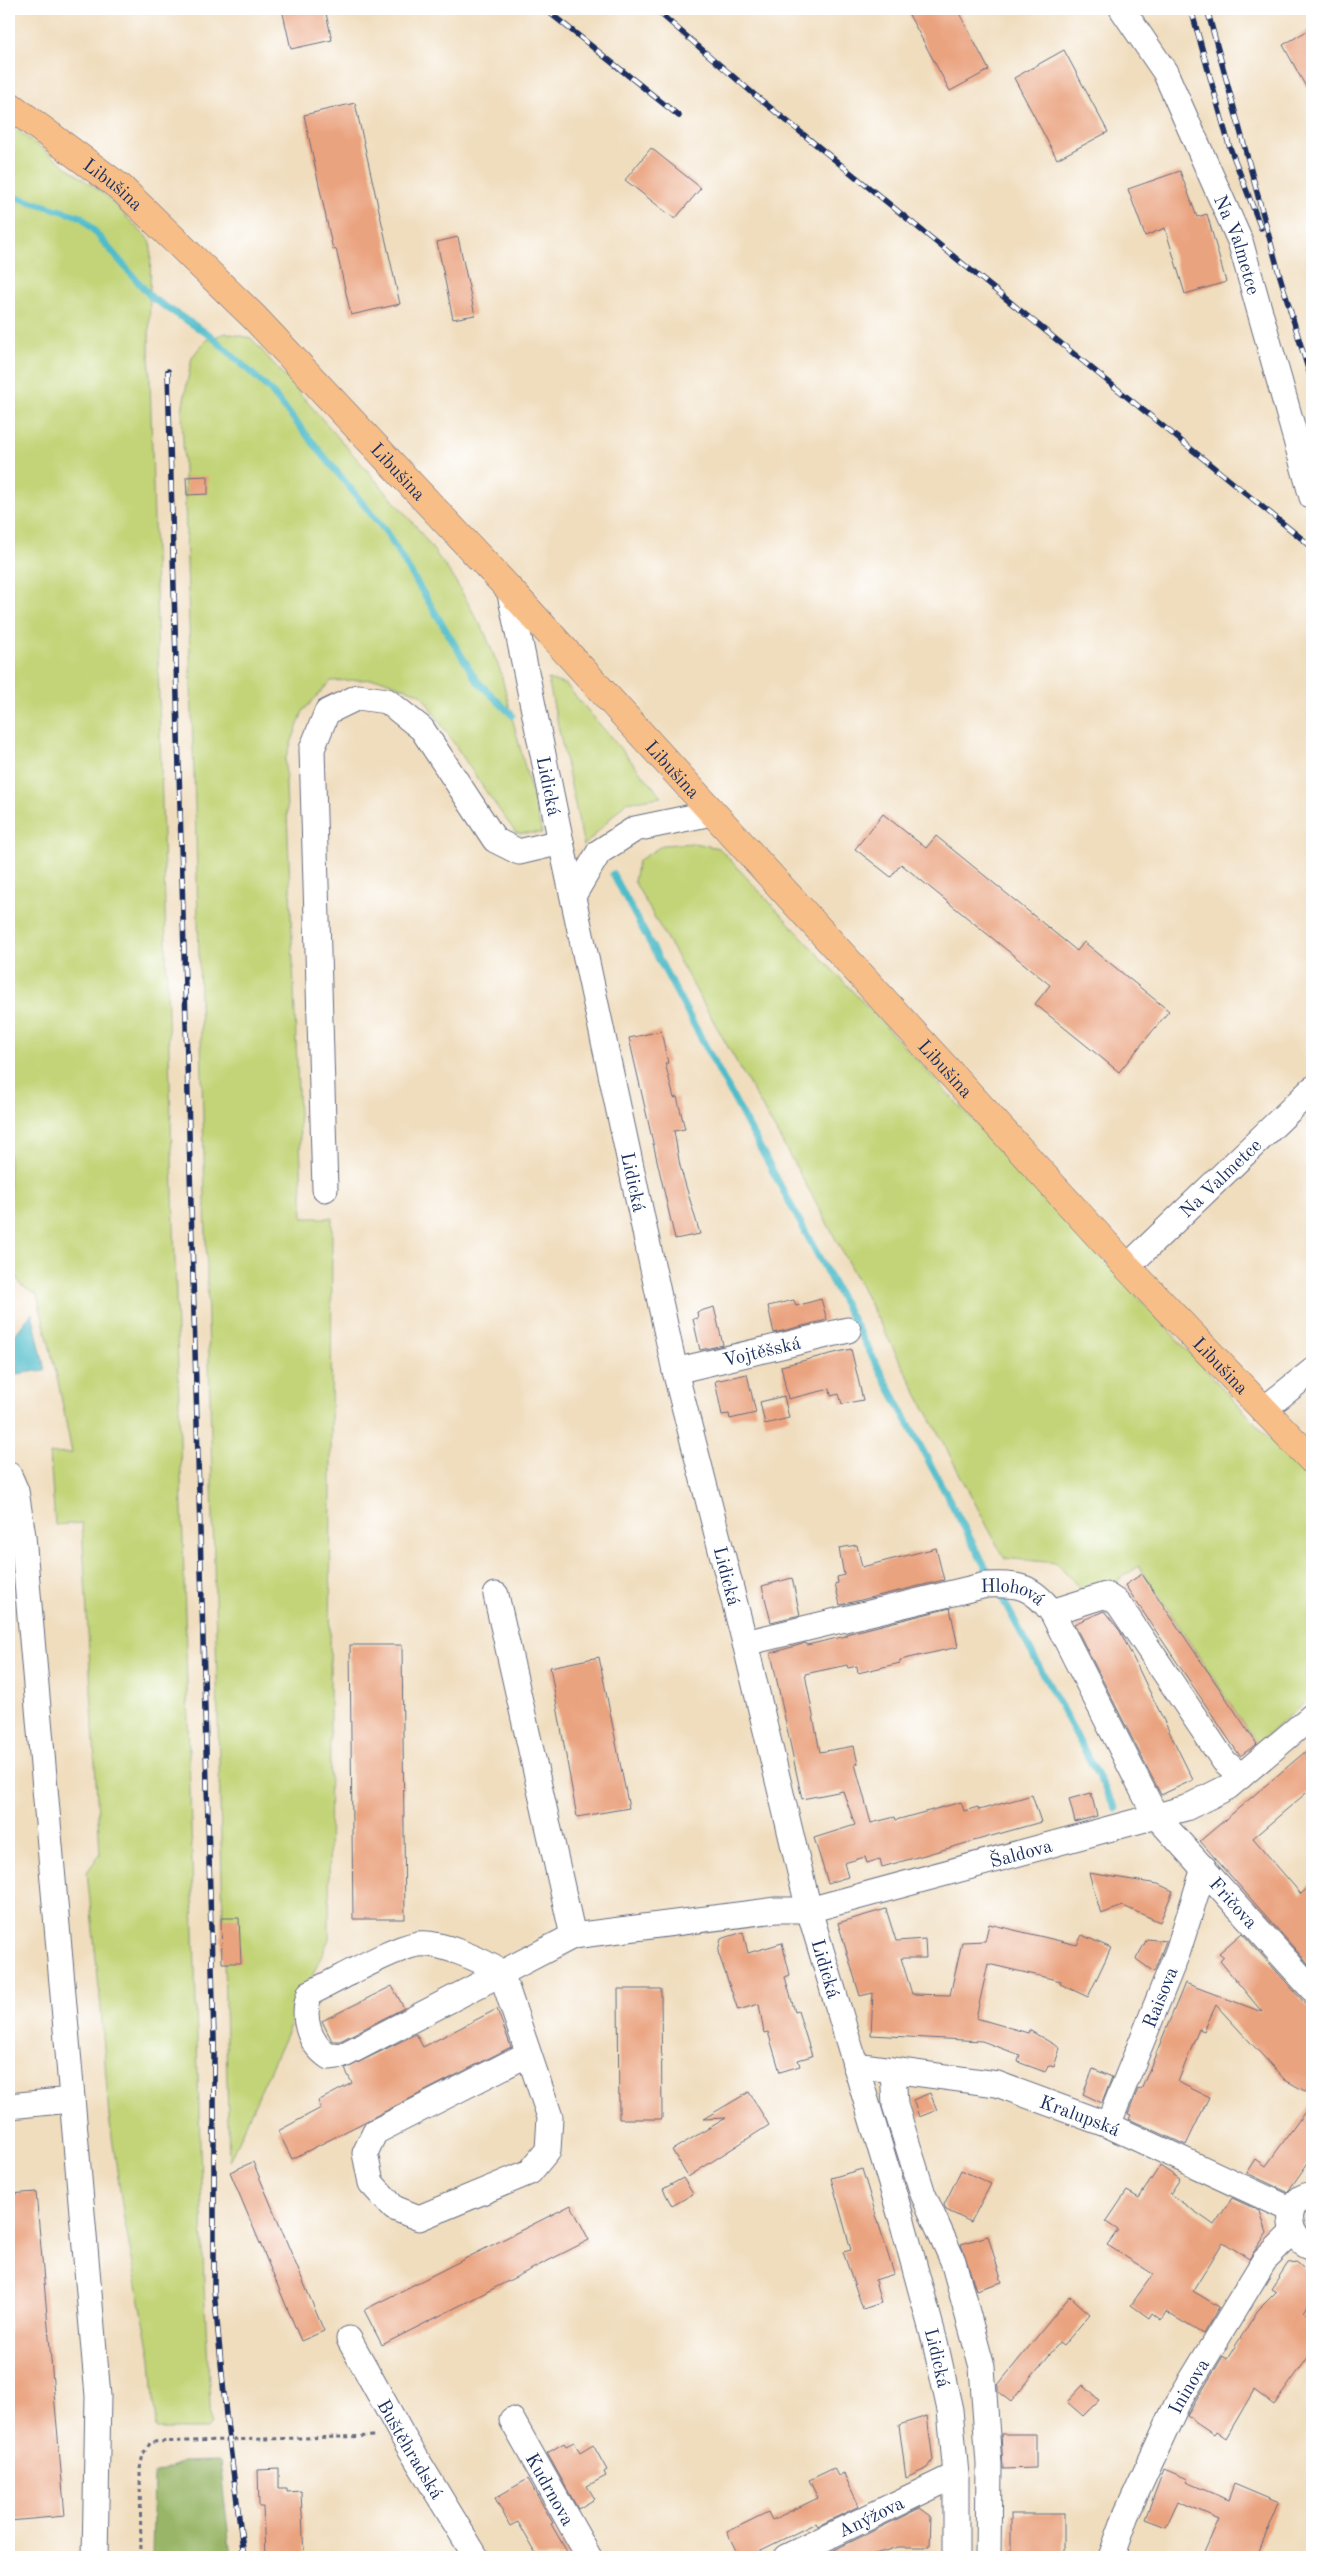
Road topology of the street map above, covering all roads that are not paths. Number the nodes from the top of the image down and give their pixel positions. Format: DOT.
graph roads {
  1 [pos="1122,9"];
  2 [pos="9,105"];
  3 [pos="1312,497"];
  4 [pos="509,589"];
  5 [pos="712,813"];
  6 [pos="561,842"];
  7 [pos="574,896"];
  8 [pos="1312,1089"];
  9 [pos="324,1189"];
  10 [pos="1127,1267"];
  11 [pos="848,1330"];
  12 [pos="675,1371"];
  13 [pos="1312,1371"];
  14 [pos="1263,1410"];
  15 [pos="1312,1460"];
  16 [pos="9,1475"];
  17 [pos="496,1595"];
  18 [pos="1052,1612"];
  19 [pos="745,1643"];
  20 [pos="1312,1716"];
  21 [pos="1241,1776"];
  22 [pos="1155,1815"];
  23 [pos="1204,1868"];
  24 [pos="809,1910"];
  25 [pos="573,1936"];
  26 [pos="501,1972"];
  27 [pos="1312,1989"];
  28 [pos="528,2054"];
  29 [pos="854,2065"];
  30 [pos="893,2071"];
  31 [pos="71,2100"];
  32 [pos="9,2106"];
  33 [pos="1108,2125"];
  34 [pos="1303,2203"];
  35 [pos="1312,2248"];
  36 [pos="349,2339"];
  37 [pos="512,2420"];
  38 [pos="956,2475"];
  39 [pos="95,2557"];
  40 [pos="476,2557"];
  41 [pos="589,2557"];
  42 [pos="786,2557"];
  43 [pos="956,2557"];
  44 [pos="988,2557"];
  45 [pos="1111,2557"];
  1 -- 3 [label="street, Na Valmetce"];
  2 -- 4 [label="main road, Libušina"];
  4 -- 5 [label="main road, Libušina"];
  4 -- 6 [label="street, Lidická"];
  5 -- 7 [label="street"];
  5 -- 10 [label="main road, Libušina"];
  6 -- 7 [label="street, Lidická"];
  6 -- 9 [label="street"];
  7 -- 12 [label="street, Lidická"];
  8 -- 10 [label="street, Na Valmetce"];
  10 -- 14 [label="main road, Libušina"];
  11 -- 12 [label="street, Vojtěšská"];
  12 -- 19 [label="street, Lidická"];
  13 -- 14 [label="street"];
  14 -- 15 [label="main road, Libušina"];
  16 -- 31 [label="street"];
  17 -- 25 [label="street"];
  18 -- 19 [label="street, Hlohová"];
  18 -- 21 [label="street"];
  18 -- 22 [label="street, Hlohová"];
  19 -- 24 [label="street, Lidická"];
  20 -- 21 [label="street, Šaldova"];
  21 -- 22 [label="street, Šaldova"];
  22 -- 23 [label="street, Fričova"];
  22 -- 24 [label="street, Šaldova"];
  23 -- 27 [label="street, Fričova"];
  23 -- 33 [label="street, Raisova"];
  24 -- 25 [label="street, Šaldova"];
  24 -- 29 [label="street, Lidická"];
  25 -- 26 [label="street, Šaldova"];
  26 -- 26 [label="street, Šaldova"];
  26 -- 28 [label="street"];
  28 -- 28 [label="street"];
  29 -- 30 [label="street, Kralupská"];
  29 -- 38 [label="street, Lidická"];
  30 -- 33 [label="street, Kralupská"];
  30 -- 44 [label="street"];
  31 -- 32 [label="street"];
  31 -- 39 [label="street"];
  33 -- 34 [label="street, Kralupská"];
  34 -- 35 [label="street"];
  34 -- 45 [label="street, Ininova"];
  36 -- 40 [label="street, Buštěhradská"];
  37 -- 41 [label="street, Kudrnova"];
  38 -- 42 [label="street, Anýžova"];
  38 -- 43 [label="street, Lidická"];
}
